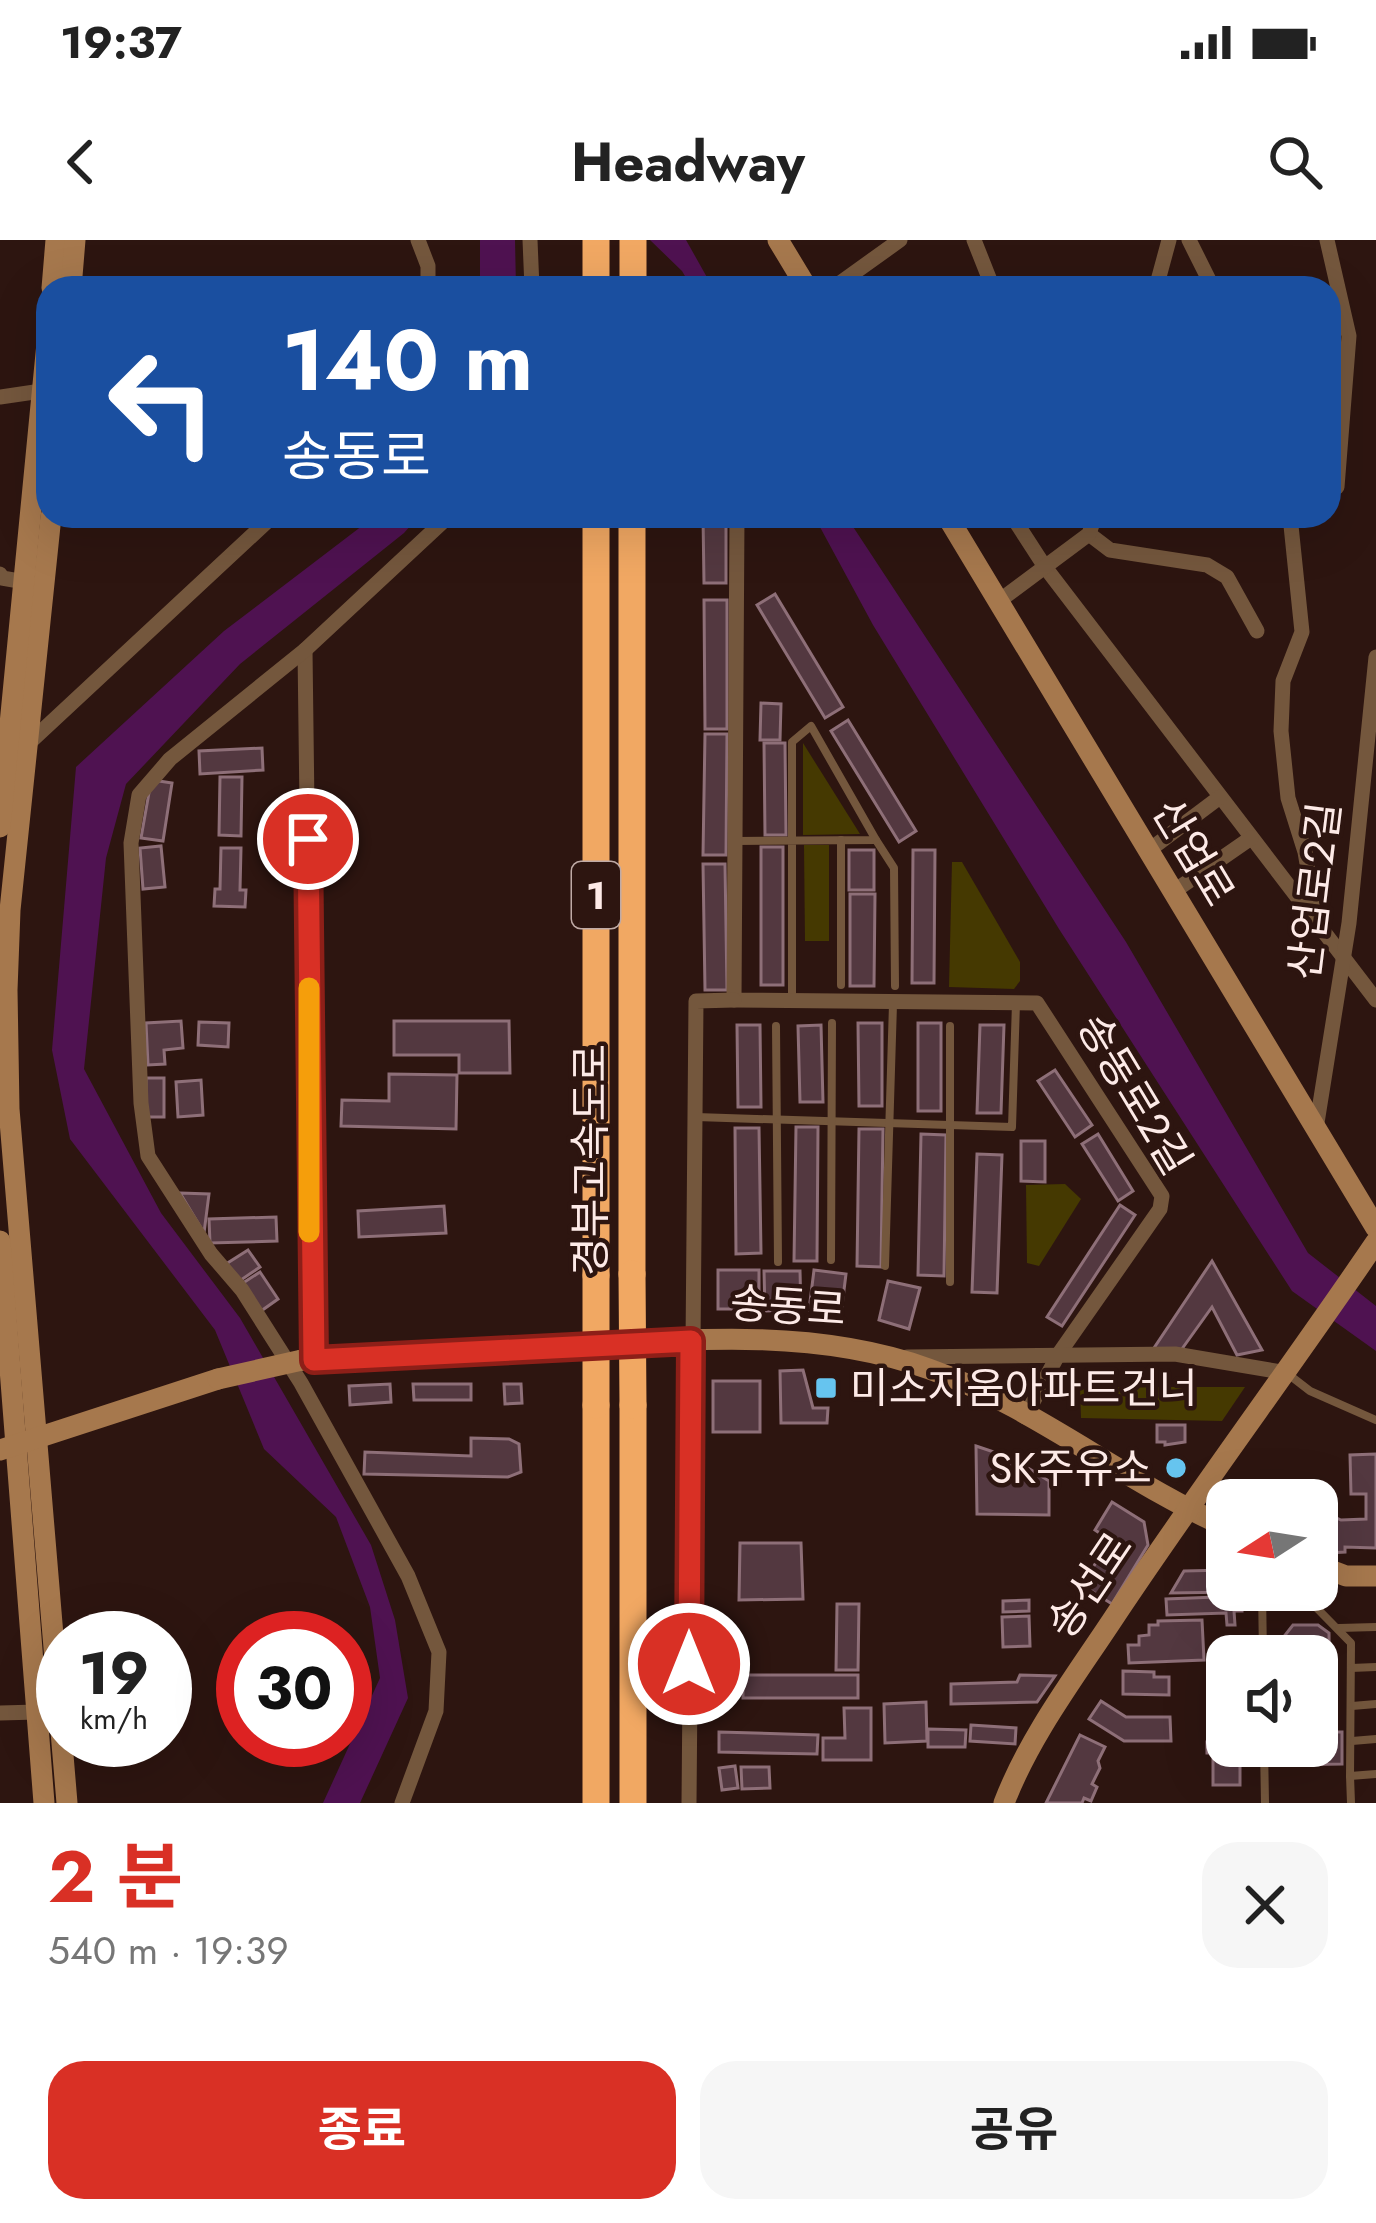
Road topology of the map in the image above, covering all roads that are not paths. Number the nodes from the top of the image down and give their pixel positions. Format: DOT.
graph roads {
  1 [pos="56,240"];
  2 [pos="75,240"];
  3 [pos="418,240"];
  4 [pos="530,240"];
  5 [pos="596,240"];
  6 [pos="632,240"];
  7 [pos="778,240"];
  8 [pos="900,240"];
  9 [pos="974,240"];
  10 [pos="1169,240"];
  11 [pos="1189,240"];
  12 [pos="1327,240"];
  13 [pos="53,276"];
  14 [pos="71,276"];
  15 [pos="428,276"];
  16 [pos="532,276"];
  17 [pos="596,276"];
  18 [pos="632,276"];
  19 [pos="800,276"];
  20 [pos="850,276"];
  21 [pos="988,276"];
  22 [pos="1159,276"];
  23 [pos="1207,276"];
  24 [pos="1335,276"];
  25 [pos="1341,304"];
  26 [pos="36,392"];
  27 [pos="0,397"];
  28 [pos="1341,432"];
  29 [pos="36,482"];
  30 [pos="50,528"];
  31 [pos="260,528"];
  32 [pos="438,528"];
  33 [pos="596,528"];
  34 [pos="632,528"];
  35 [pos="736,528"];
  36 [pos="954,528"];
  37 [pos="1024,528"];
  38 [pos="1091,528"];
  39 [pos="1291,528"];
  40 [pos="1089,535"];
  41 [pos="1045,567"];
  42 [pos="0,574"];
  43 [pos="25,582"];
  44 [pos="999,601"];
  45 [pos="1257,631"];
  46 [pos="305,650"];
  47 [pos="1376,657"];
  48 [pos="29,743"];
  49 [pos="1220,797"];
  50 [pos="0,823"];
  51 [pos="1251,838"];
  52 [pos="793,840"];
  53 [pos="841,840"];
  54 [pos="876,840"];
  55 [pos="735,841"];
  56 [pos="1148,851"];
  57 [pos="1172,892"];
  58 [pos="1311,916"];
  59 [pos="1344,958"];
  60 [pos="841,985"];
  61 [pos="894,993"];
  62 [pos="734,1000"];
  63 [pos="792,1000"];
  64 [pos="1376,1000"];
  65 [pos="1016,1003"];
  66 [pos="832,1023"];
  67 [pos="776,1026"];
  68 [pos="950,1026"];
  69 [pos="694,1117"];
  70 [pos="776,1120"];
  71 [pos="831,1121"];
  72 [pos="890,1123"];
  73 [pos="950,1125"];
  74 [pos="1315,1132"];
  75 [pos="1376,1228"];
  76 [pos="0,1240"];
  77 [pos="1376,1242"];
  78 [pos="831,1260"];
  79 [pos="778,1262"];
  80 [pos="885,1266"];
  81 [pos="950,1282"];
  82 [pos="691,1341"];
  83 [pos="1058,1355"];
  84 [pos="887,1357"];
  85 [pos="308,1360"];
  86 [pos="1287,1373"];
  87 [pos="1025,1417"];
  88 [pos="1376,1420"];
  89 [pos="39,1437"];
  90 [pos="8,1448"];
  91 [pos="1186,1509"];
  92 [pos="1206,1518"];
  93 [pos="1338,1573"];
  94 [pos="1376,1576"];
  95 [pos="1321,1611"];
  96 [pos="1376,1627"];
  97 [pos="1339,1628"];
  98 [pos="1376,1667"];
  99 [pos="1351,1668"];
  100 [pos="36,1703"];
  101 [pos="1376,1704"];
  102 [pos="1352,1706"];
  103 [pos="36,1712"];
  104 [pos="0,1713"];
  105 [pos="1376,1739"];
  106 [pos="1352,1741"];
  107 [pos="41,1767"];
  108 [pos="1264,1767"];
  109 [pos="1376,1774"];
  110 [pos="1350,1775"];
  111 [pos="44,1803"];
  112 [pos="67,1803"];
  113 [pos="402,1803"];
  114 [pos="596,1803"];
  115 [pos="634,1803"];
  116 [pos="689,1803"];
  117 [pos="1004,1803"];
  118 [pos="1265,1803"];
  119 [pos="1352,1803"];
  1 -- 13 [label="street"];
  2 -- 14 [label="street"];
  3 -- 15 [label="street"];
  4 -- 16 [label="street"];
  5 -- 17 [label="highway"];
  6 -- 18 [label="highway"];
  7 -- 19 [label="street"];
  8 -- 20 [label="street"];
  9 -- 21 [label="street"];
  10 -- 22 [label="street"];
  11 -- 23 [label="street"];
  12 -- 24 [label="street"];
  25 -- 28 [label="street"];
  26 -- 27 [label="street"];
  29 -- 43 [label="street"];
  30 -- 48 [label="street"];
  31 -- 48 [label="street"];
  32 -- 46 [label="street"];
  33 -- 114 [label="highway, 경부고속도로 / 1, bridge"];
  34 -- 115 [label="highway, 경부고속도로 / 1, bridge"];
  35 -- 55 [label="street"];
  36 -- 44 [label="street, 산업로"];
  37 -- 41 [label="street"];
  38 -- 40 [label="street"];
  39 -- 58 [label="street"];
  40 -- 41 [label="street"];
  40 -- 45 [label="street"];
  41 -- 44 [label="street"];
  41 -- 49 [label="street"];
  42 -- 43 [label="street"];
  43 -- 50 [label="street"];
  44 -- 56 [label="street, 산업로"];
  46 -- 85 [label="street"];
  46 -- 113 [label="street"];
  47 -- 59 [label="street, 산업로2길"];
  48 -- 89 [label="street"];
  49 -- 51 [label="street"];
  49 -- 56 [label="street"];
  51 -- 57 [label="street"];
  51 -- 58 [label="street"];
  52 -- 53 [label="lane"];
  52 -- 54 [label="lane"];
  52 -- 55 [label="lane"];
  52 -- 63 [label="lane"];
  53 -- 54 [label="lane"];
  53 -- 60 [label="lane"];
  54 -- 61 [label="lane"];
  55 -- 62 [label="street"];
  56 -- 57 [label="street, 산업로"];
  57 -- 74 [label="street, 산업로"];
  58 -- 59 [label="street"];
  59 -- 64 [label="street"];
  59 -- 74 [label="street, 산업로2길"];
  61 -- 63 [label="street, 송동로2길"];
  61 -- 65 [label="street, 송동로2길"];
  61 -- 72 [label="lane"];
  62 -- 63 [label="street, 송동로2길"];
  62 -- 69 [label="street"];
  65 -- 73 [label="lane"];
  65 -- 83 [label="street, 송동로2길"];
  66 -- 71 [label="lane"];
  67 -- 70 [label="lane"];
  68 -- 73 [label="lane"];
  69 -- 70 [label="lane"];
  69 -- 82 [label="street"];
  70 -- 71 [label="lane"];
  70 -- 79 [label="lane"];
  71 -- 72 [label="lane"];
  71 -- 78 [label="lane"];
  72 -- 73 [label="lane"];
  72 -- 80 [label="lane"];
  73 -- 81 [label="lane"];
  74 -- 75 [label="street, 산업로"];
  76 -- 90 [label="street"];
  77 -- 86 [label="street, 송선로"];
  82 -- 84 [label="street, 송동로"];
  82 -- 85 [label="street, 송동로"];
  82 -- 116 [label="street"];
  83 -- 84 [label="street"];
  83 -- 86 [label="street"];
  83 -- 87 [label="street, 송동로2길"];
  84 -- 87 [label="street, 송동로"];
  85 -- 89 [label="street, 송동로, bridge"];
  86 -- 88 [label="lane"];
  86 -- 91 [label="street, 송선로"];
  87 -- 91 [label="street, 송동로"];
  89 -- 90 [label="street, 송동로"];
  89 -- 112 [label="street"];
  90 -- 100 [label="street"];
  91 -- 92 [label="street, 송동로"];
  91 -- 117 [label="street, 송선로"];
  93 -- 94 [label="street"];
  95 -- 97 [label="lane"];
  96 -- 97 [label="lane"];
  97 -- 99 [label="lane"];
  98 -- 99 [label="lane"];
  99 -- 102 [label="lane"];
  101 -- 102 [label="lane"];
  102 -- 106 [label="lane"];
  103 -- 104 [label="street"];
  105 -- 106 [label="lane"];
  106 -- 110 [label="lane"];
  107 -- 111 [label="street"];
  108 -- 118 [label="lane"];
  109 -- 110 [label="lane"];
  110 -- 119 [label="lane"];
}
